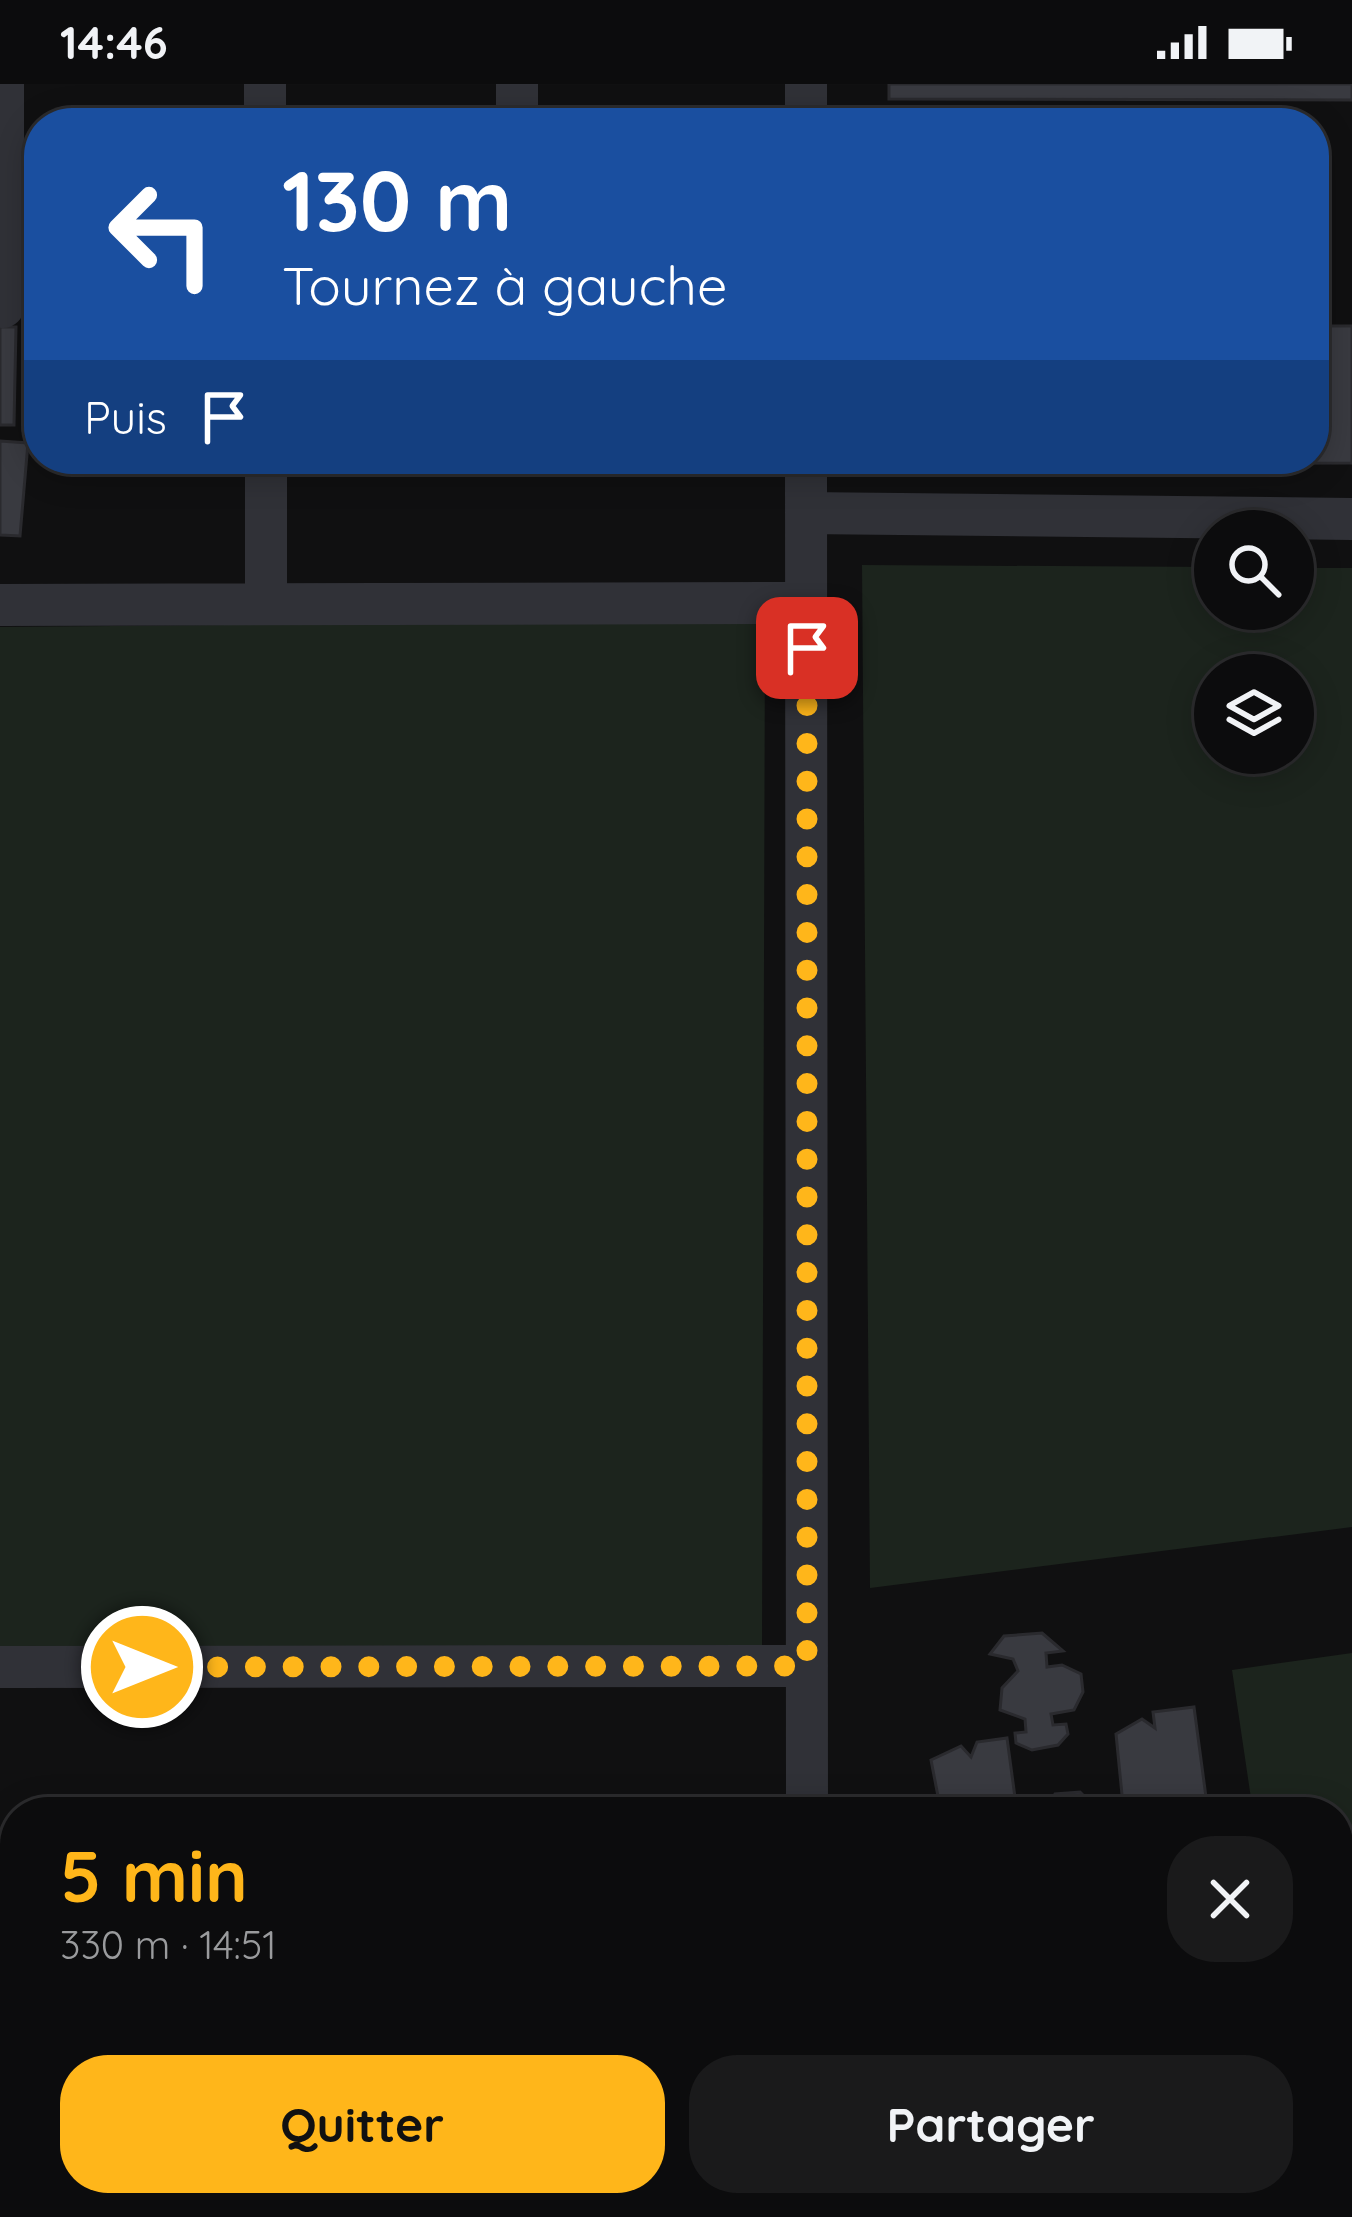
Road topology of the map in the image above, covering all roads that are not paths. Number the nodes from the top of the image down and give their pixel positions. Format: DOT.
graph roads {
  1 [pos="3,84"];
  2 [pos="14,307"];
  3 [pos="266,474"];
  4 [pos="806,474"];
  5 [pos="806,514"];
  6 [pos="1352,518"];
  7 [pos="807,603"];
  8 [pos="0,604"];
  9 [pos="266,604"];
  10 [pos="807,1666"];
  11 [pos="0,1667"];
  12 [pos="807,1797"];
  1 -- 2 [label="street"];
  3 -- 9 [label="street"];
  4 -- 5 [label="street"];
  5 -- 6 [label="street"];
  5 -- 7 [label="street"];
  7 -- 9 [label="street"];
  7 -- 10 [label="street"];
  8 -- 9 [label="street"];
  10 -- 11 [label="street"];
  10 -- 12 [label="street"];
}
